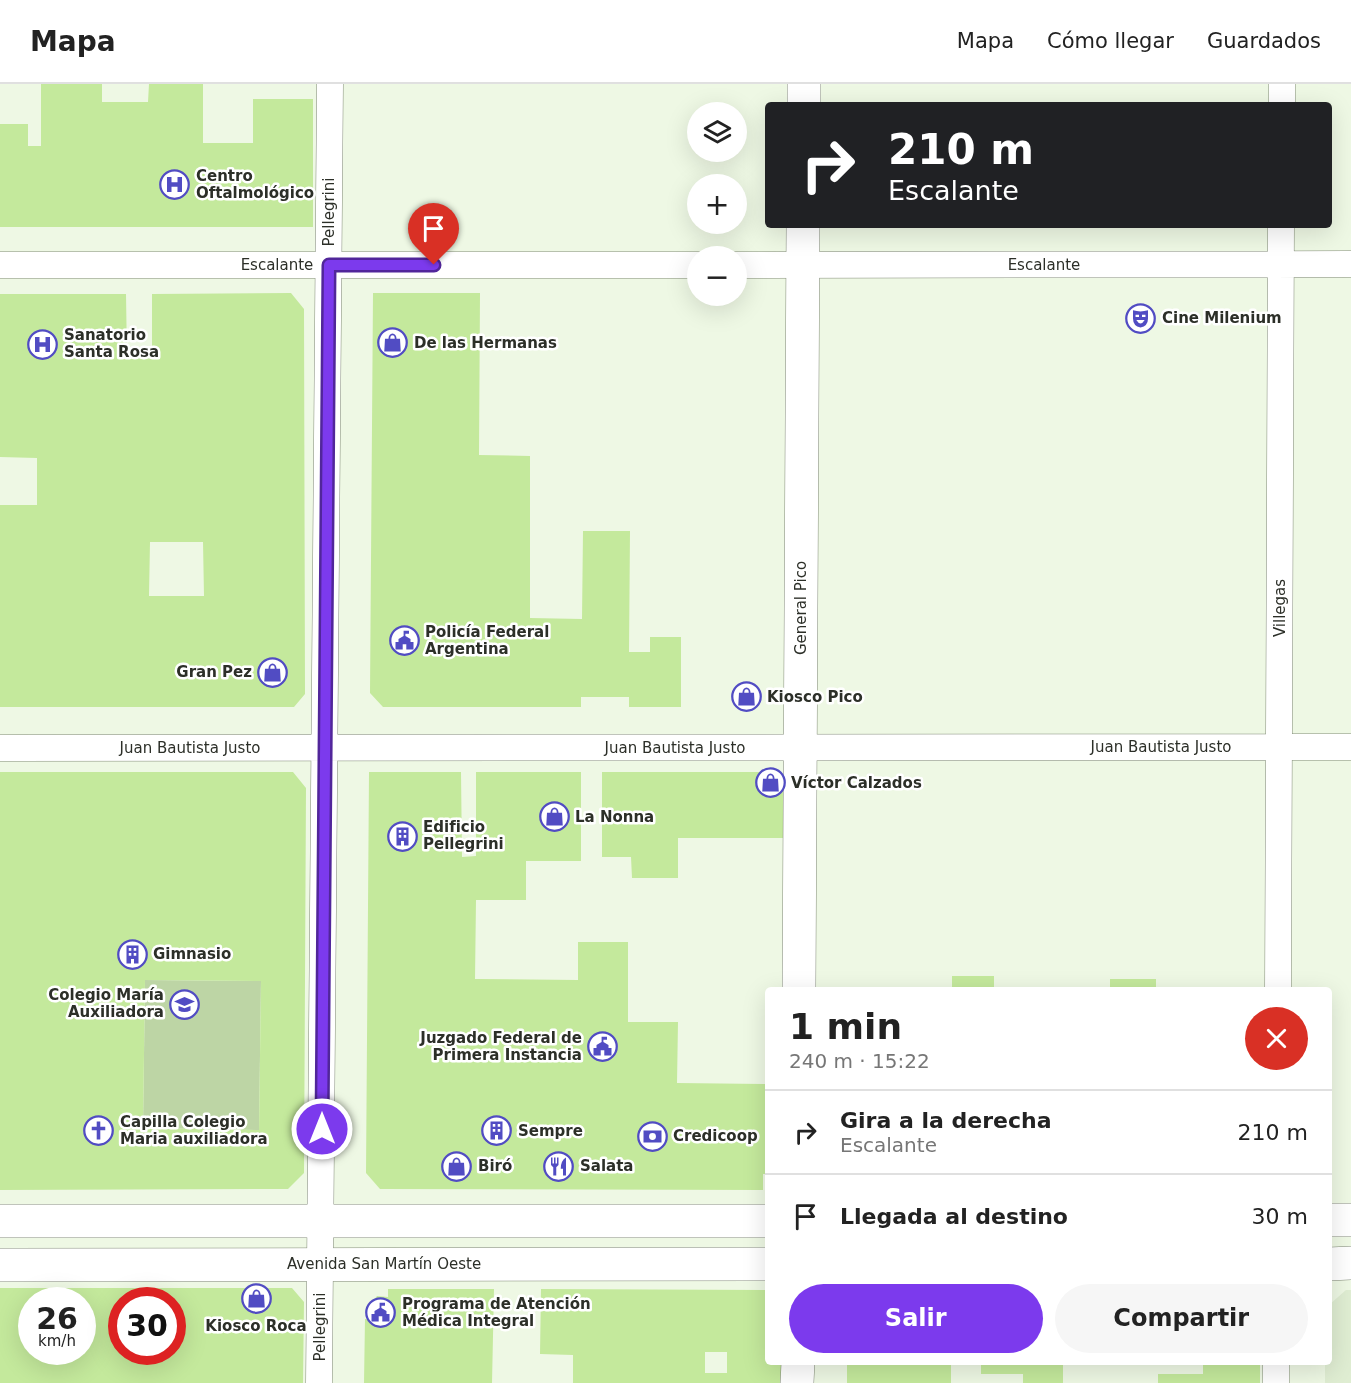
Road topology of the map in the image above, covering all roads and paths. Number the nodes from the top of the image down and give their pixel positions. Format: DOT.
graph roads {
  1 [pos="330,84"];
  2 [pos="804,84"];
  3 [pos="1282,84"];
  4 [pos="804,102"];
  5 [pos="1282,102"];
  6 [pos="803,228"];
  7 [pos="1281,228"];
  8 [pos="1281,264"];
  9 [pos="1351,264"];
  10 [pos="0,265"];
  11 [pos="329,265"];
  12 [pos="687,265"];
  13 [pos="747,265"];
  14 [pos="803,265"];
  15 [pos="801,747"];
  16 [pos="1279,747"];
  17 [pos="1351,747"];
  18 [pos="0,748"];
  19 [pos="325,748"];
  20 [pos="799,987"];
  21 [pos="1278,987"];
  22 [pos="1332,1220"];
  23 [pos="1351,1220"];
  24 [pos="0,1221"];
  25 [pos="321,1221"];
  26 [pos="765,1221"];
  27 [pos="1332,1263"];
  28 [pos="1351,1263"];
  29 [pos="0,1264"];
  30 [pos="320,1264"];
  31 [pos="765,1264"];
  32 [pos="798,1365"];
  33 [pos="1276,1365"];
  34 [pos="319,1383"];
  35 [pos="797,1383"];
  36 [pos="1276,1383"];
  1 -- 11 [label="street, Pellegrini"];
  2 -- 4 [label="main road"];
  3 -- 5 [label="street"];
  6 -- 14 [label="main road, General Pico"];
  7 -- 8 [label="street, Villegas"];
  8 -- 9 [label="street, Escalante"];
  8 -- 14 [label="street, Escalante"];
  8 -- 16 [label="street, Villegas"];
  10 -- 11 [label="street, Escalante"];
  11 -- 12 [label="street, Escalante"];
  11 -- 19 [label="street, Pellegrini"];
  13 -- 14 [label="street, Escalante"];
  14 -- 15 [label="main road, General Pico"];
  15 -- 16 [label="street, Juan Bautista Justo"];
  15 -- 19 [label="street, Juan Bautista Justo"];
  15 -- 20 [label="main road, General Pico"];
  16 -- 17 [label="street, Juan Bautista Justo"];
  16 -- 21 [label="street, Villegas"];
  18 -- 19 [label="street, Juan Bautista Justo"];
  19 -- 25 [label="street, Pellegrini"];
  22 -- 23 [label="main road"];
  24 -- 25 [label="main road"];
  25 -- 26 [label="main road"];
  25 -- 30 [label="street, Pellegrini"];
  27 -- 28 [label="main road"];
  29 -- 30 [label="main road, Avenida San Martín Oeste"];
  30 -- 31 [label="main road, Avenida San Martín Oeste"];
  30 -- 34 [label="street, Pellegrini"];
  32 -- 35 [label="main road"];
  33 -- 36 [label="street"];
}
